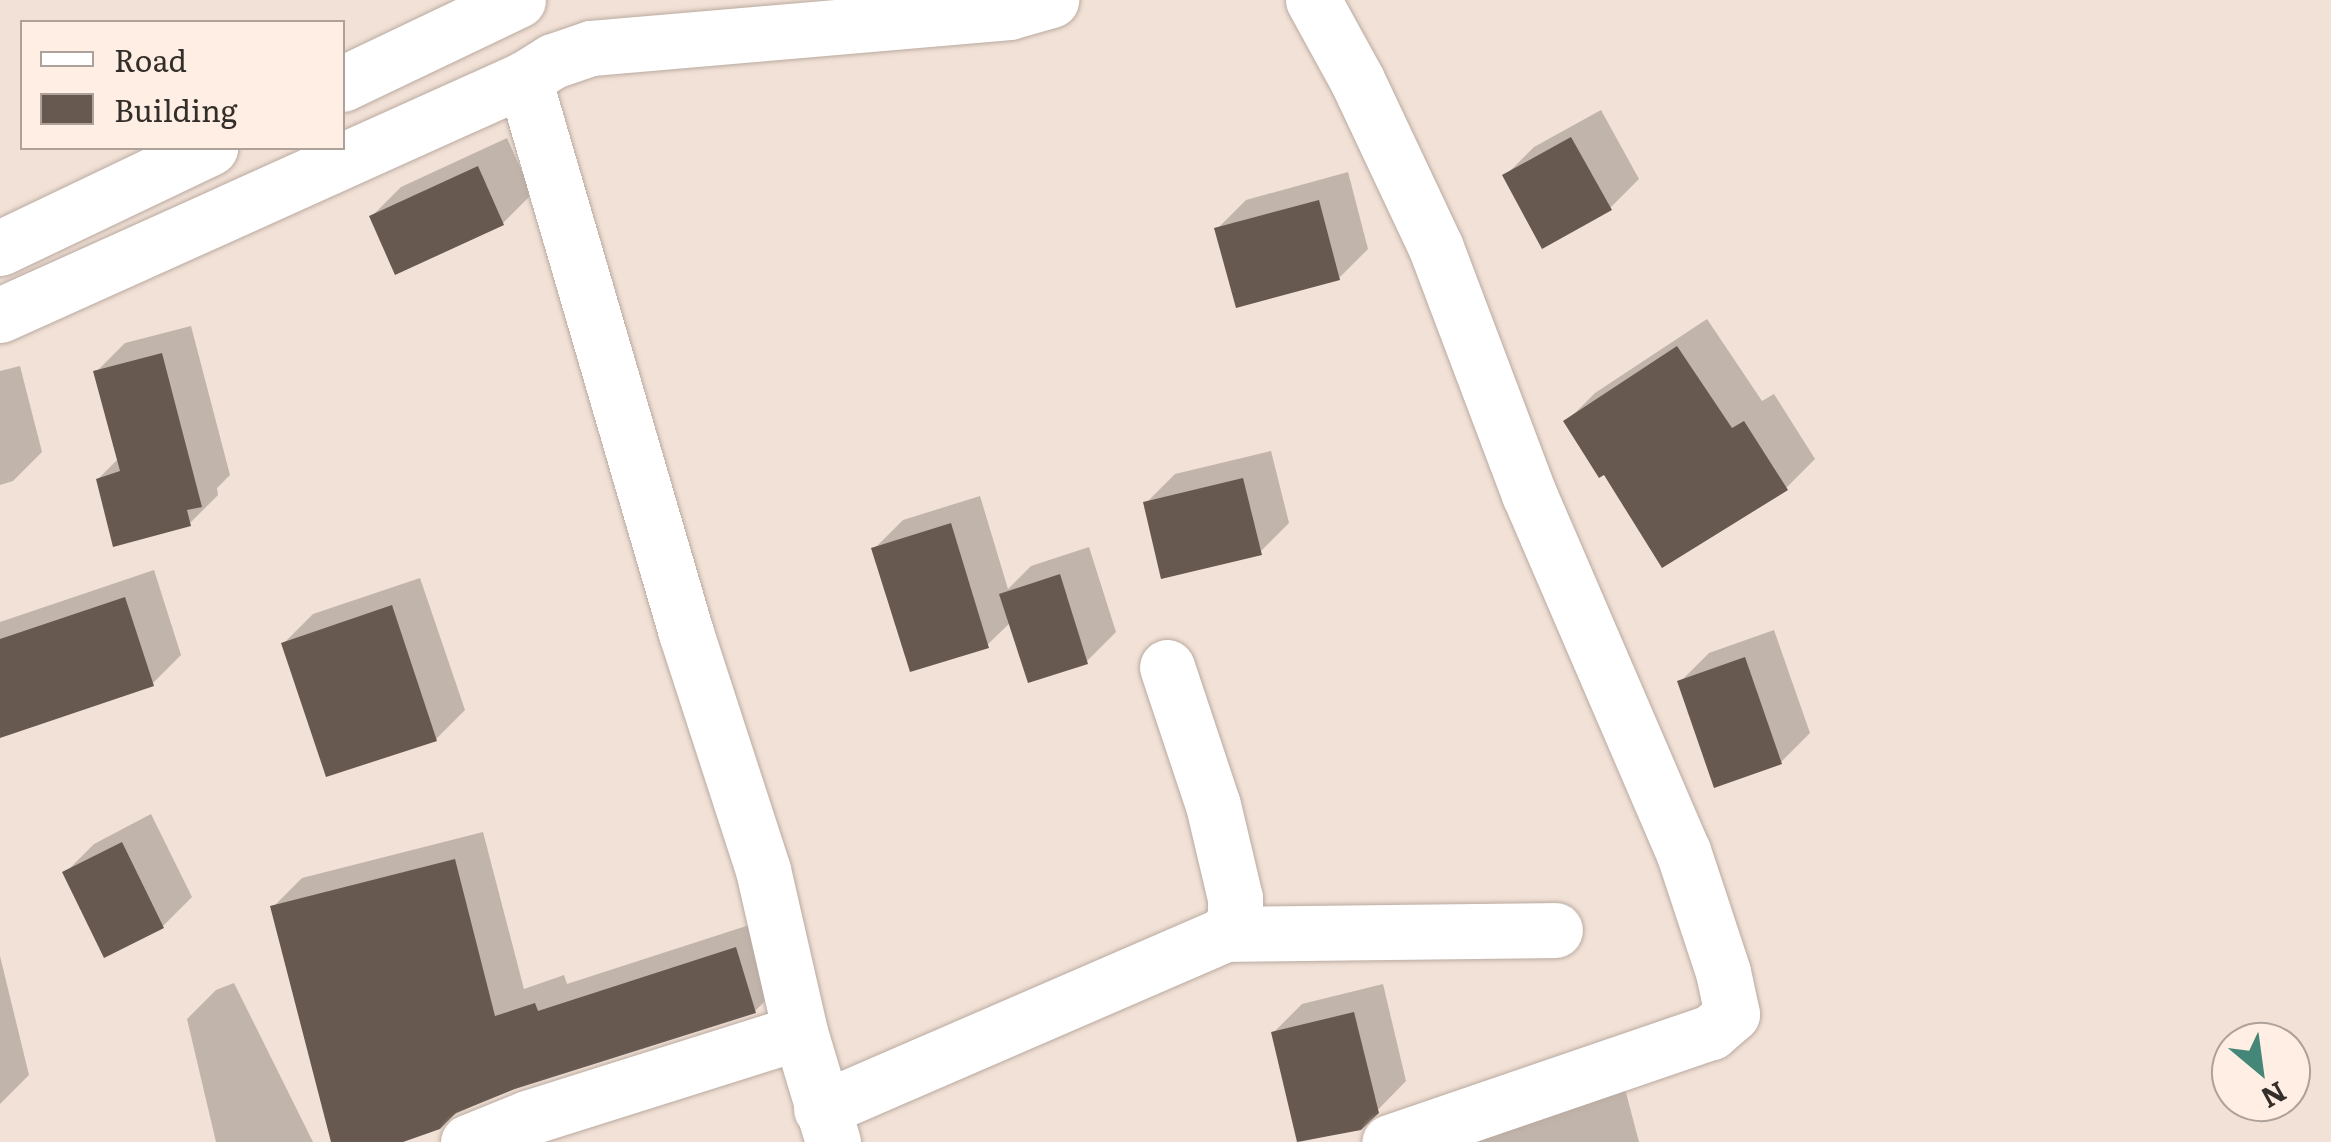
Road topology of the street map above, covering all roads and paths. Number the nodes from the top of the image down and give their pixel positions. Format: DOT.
graph roads {
  1 [pos="518,0"];
  2 [pos="1052,0"];
  3 [pos="1313,0"];
  4 [pos="524,79"];
  5 [pos="345,83"];
  6 [pos="206,150"];
  7 [pos="0,248"];
  8 [pos="0,315"];
  9 [pos="1167,667"];
  10 [pos="1555,930"];
  11 [pos="1225,934"];
  12 [pos="800,1032"];
  13 [pos="827,1125"];
  14 [pos="468,1142"];
  15 [pos="1388,1142"];
  1 -- 5 [label="street"];
  2 -- 4 [label="street"];
  3 -- 15 [label="street"];
  4 -- 8 [label="street"];
  4 -- 12 [label="street"];
  6 -- 7 [label="street"];
  9 -- 11 [label="street"];
  10 -- 11 [label="street"];
  11 -- 13 [label="street"];
  12 -- 13 [label="street"];
  12 -- 14 [label="street"];
}
